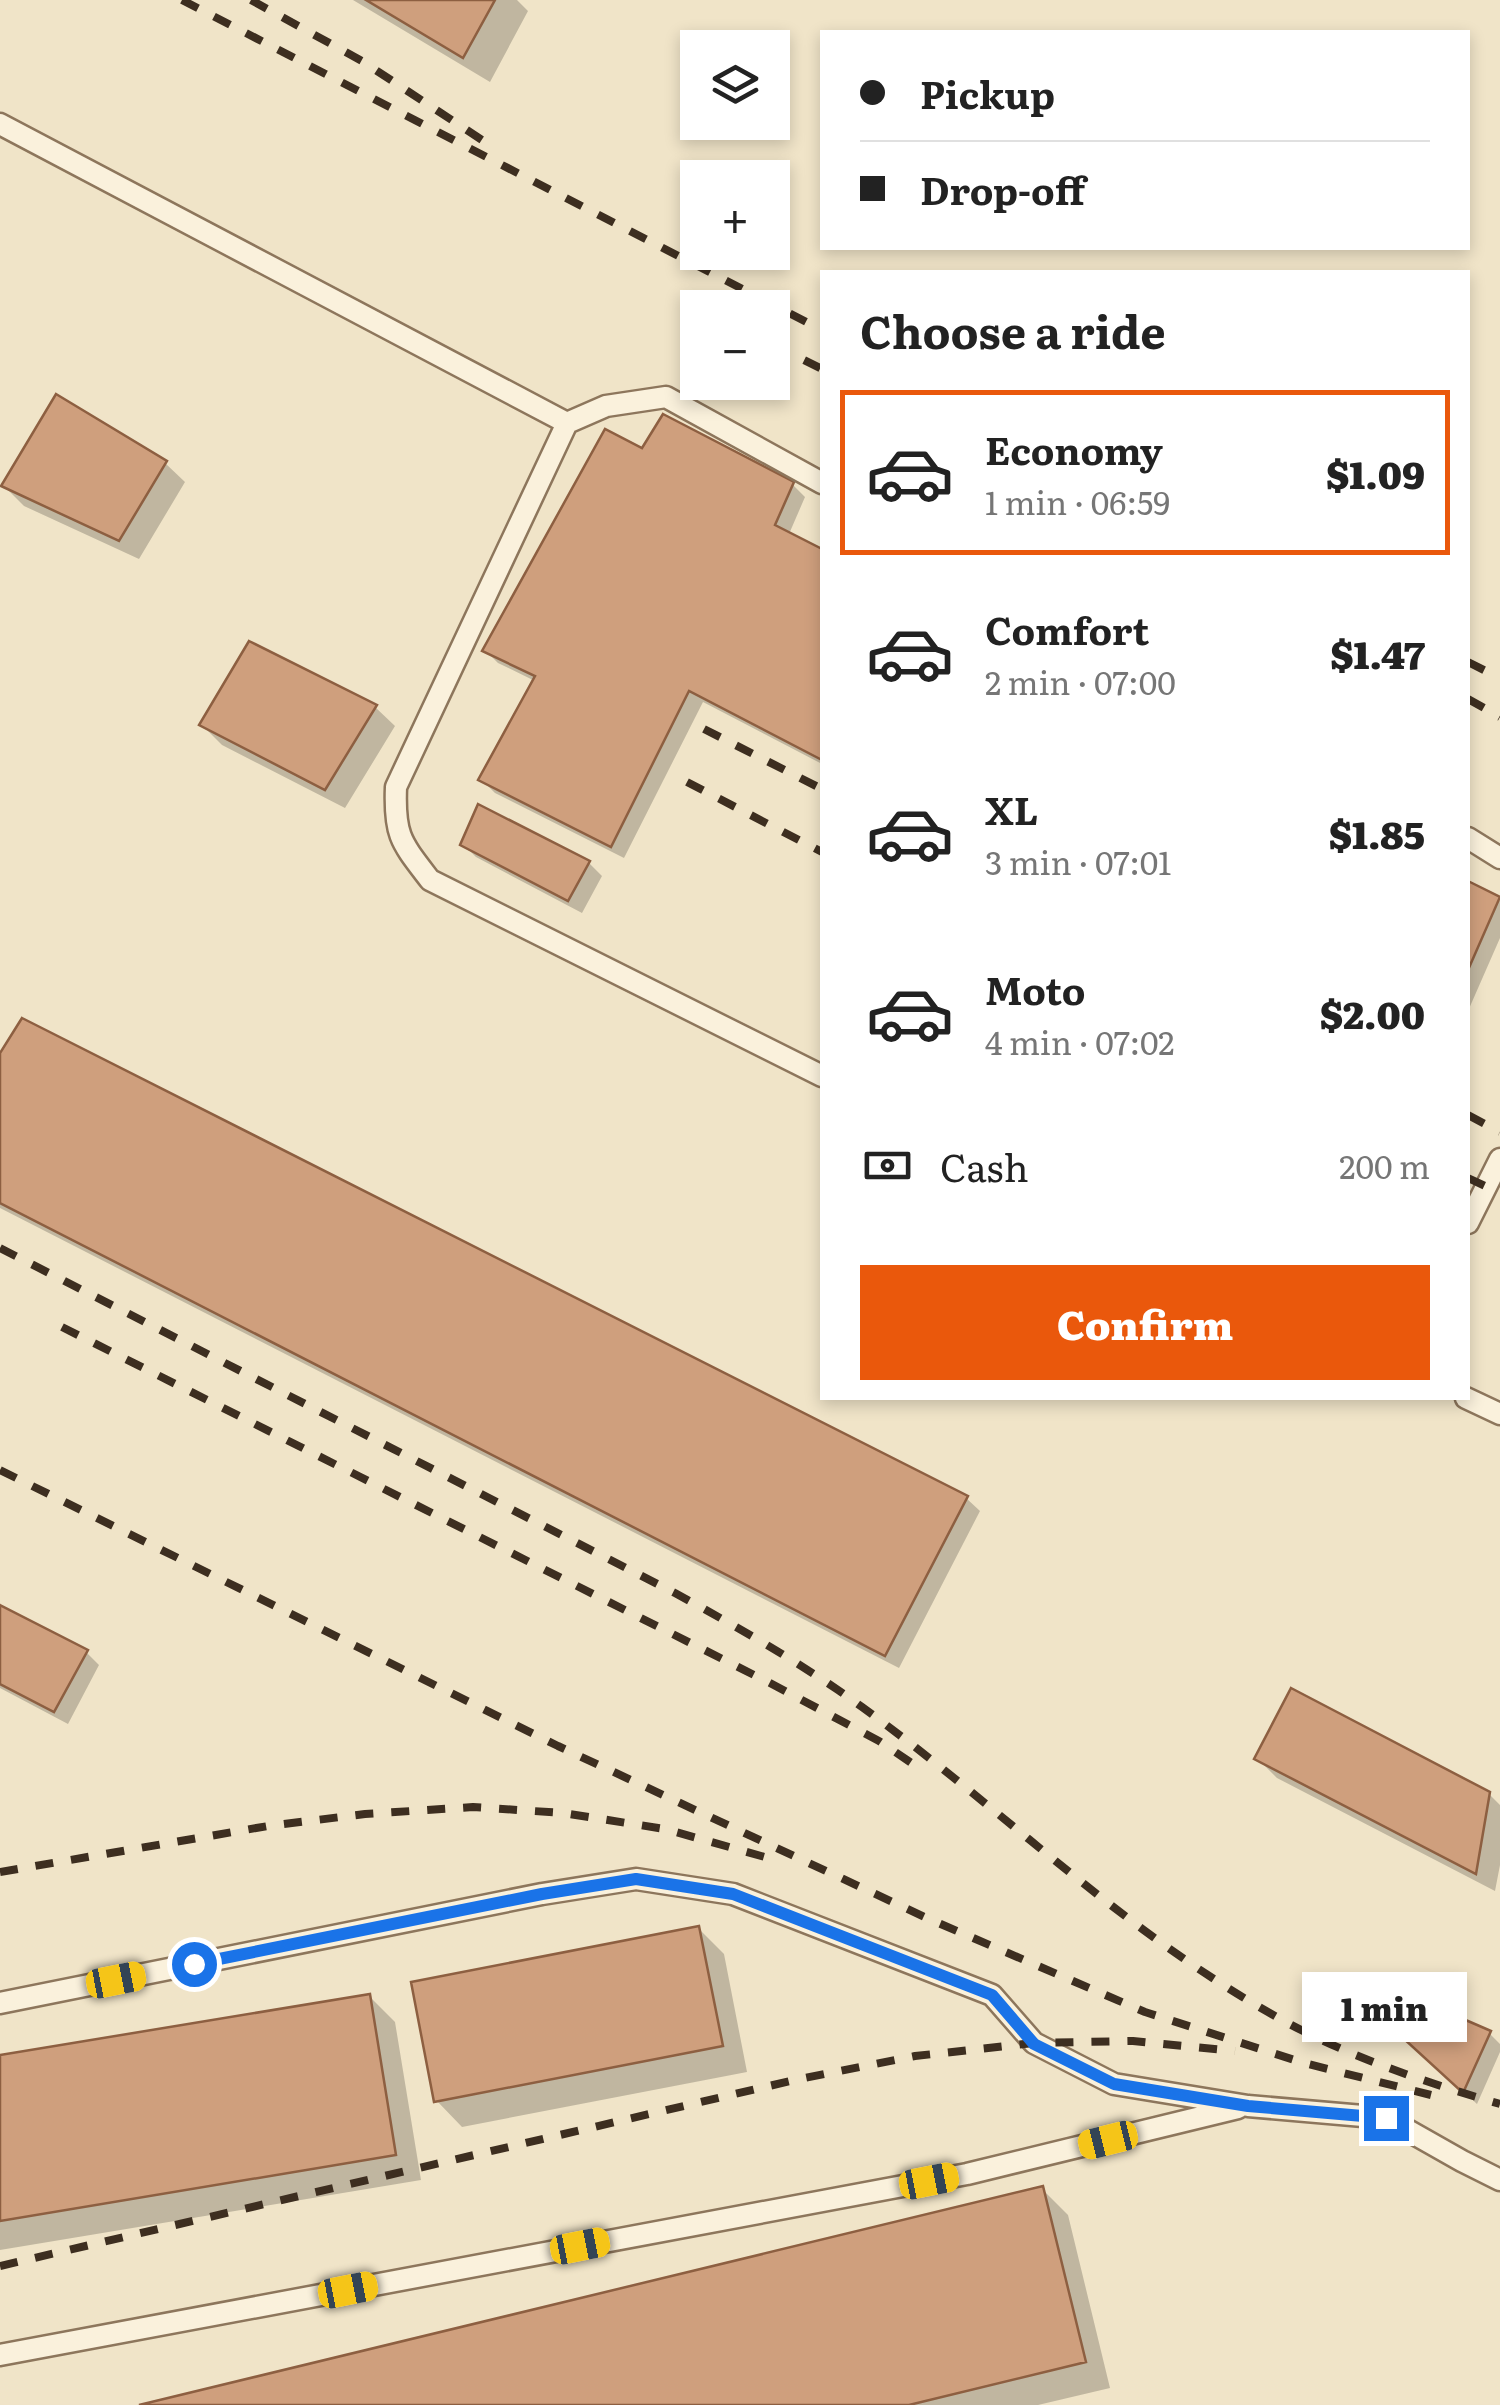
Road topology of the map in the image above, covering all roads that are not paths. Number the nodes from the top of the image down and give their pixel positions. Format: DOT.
graph roads {
  1 [pos="0,124"];
  2 [pos="567,423"];
  3 [pos="820,481"];
  4 [pos="1470,839"];
  5 [pos="1500,858"];
  6 [pos="820,1075"];
  7 [pos="1500,1159"];
  8 [pos="1470,1219"];
  9 [pos="1470,1400"];
  10 [pos="1500,1414"];
  11 [pos="0,2003"];
  12 [pos="1248,2106"];
  13 [pos="1500,2180"];
  14 [pos="0,2355"];
  1 -- 2 [label="lane"];
  2 -- 3 [label="lane"];
  2 -- 6 [label="lane"];
  4 -- 5 [label="lane"];
  7 -- 8 [label="lane"];
  9 -- 10 [label="lane"];
  11 -- 12 [label="lane"];
  12 -- 13 [label="lane"];
  12 -- 14 [label="lane"];
}
